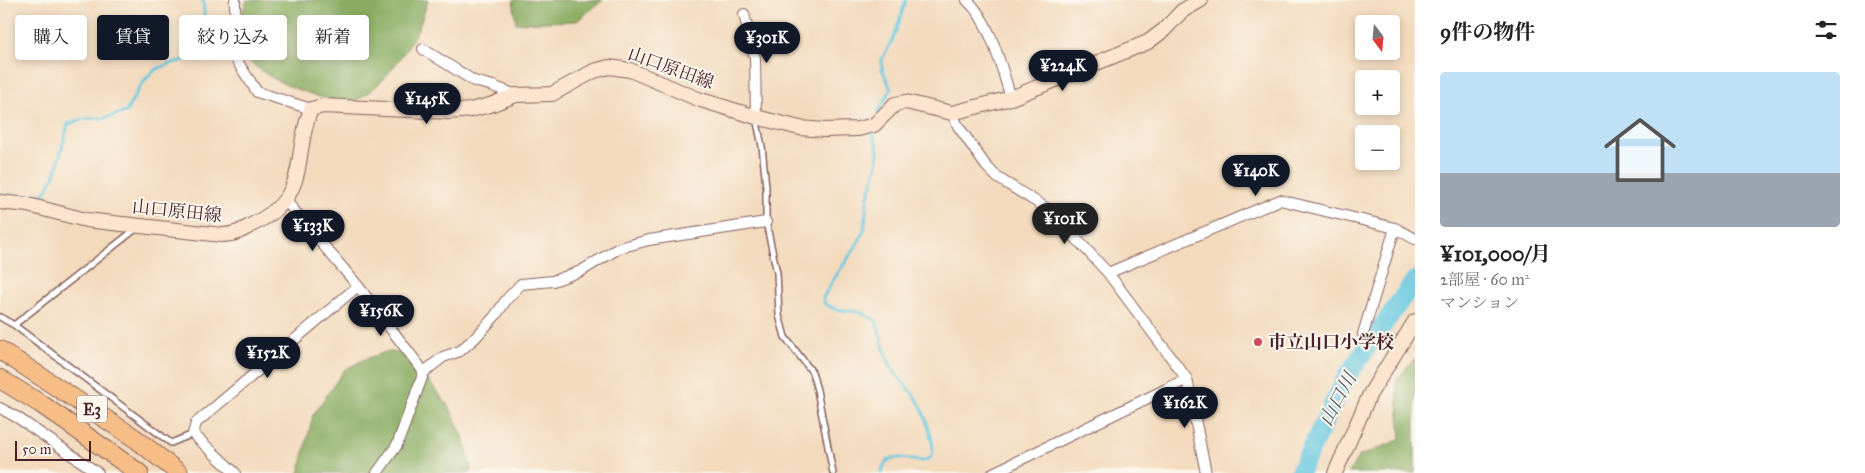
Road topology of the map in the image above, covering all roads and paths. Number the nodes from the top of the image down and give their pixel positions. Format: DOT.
graph roads {
  1 [pos="235,0"];
  2 [pos="967,0"];
  3 [pos="1201,0"];
  4 [pos="744,14"];
  5 [pos="423,48"];
  6 [pos="516,95"];
  7 [pos="1012,98"];
  8 [pos="311,109"];
  9 [pos="952,114"];
  10 [pos="756,118"];
  11 [pos="286,201"];
  12 [pos="0,202"];
  13 [pos="766,222"];
  14 [pos="139,226"];
  15 [pos="1395,228"];
  16 [pos="1412,237"];
  17 [pos="1108,273"];
  18 [pos="358,286"];
  19 [pos="0,317"];
  20 [pos="1415,322"];
  21 [pos="14,325"];
  22 [pos="1363,334"];
  23 [pos="0,350"];
  24 [pos="424,372"];
  25 [pos="0,379"];
  26 [pos="1187,379"];
  27 [pos="0,408"];
  28 [pos="193,434"];
  29 [pos="98,473"];
  30 [pos="139,473"];
  31 [pos="179,473"];
  32 [pos="235,473"];
  33 [pos="377,473"];
  34 [pos="833,473"];
  35 [pos="993,473"];
  36 [pos="1206,473"];
  37 [pos="1335,473"];
  1 -- 8 [label="street"];
  2 -- 7 [label="street"];
  3 -- 7 [label="main road, 山口原田線"];
  4 -- 10 [label="street"];
  5 -- 6 [label="street"];
  6 -- 8 [label="main road, 山口原田線"];
  6 -- 10 [label="main road, 山口原田線"];
  7 -- 9 [label="main road, 山口原田線"];
  8 -- 11 [label="main road, 山口原田線"];
  9 -- 10 [label="main road, 山口原田線"];
  9 -- 17 [label="street"];
  10 -- 13 [label="lane"];
  11 -- 14 [label="main road, 山口原田線"];
  11 -- 18 [label="street"];
  12 -- 14 [label="main road, 山口原田線"];
  13 -- 24 [label="street"];
  13 -- 34 [label="lane"];
  14 -- 21 [label="lane"];
  15 -- 16 [label="street"];
  15 -- 17 [label="street"];
  15 -- 22 [label="street"];
  17 -- 26 [label="street"];
  18 -- 24 [label="street"];
  18 -- 28 [label="street"];
  19 -- 21 [label="lane"];
  20 -- 37 [label="main road"];
  21 -- 28 [label="lane"];
  23 -- 31 [label="highway, E3"];
  24 -- 33 [label="street"];
  25 -- 30 [label="highway, E3"];
  26 -- 35 [label="street"];
  26 -- 36 [label="street"];
  27 -- 29 [label="street"];
  28 -- 32 [label="street"];
}
